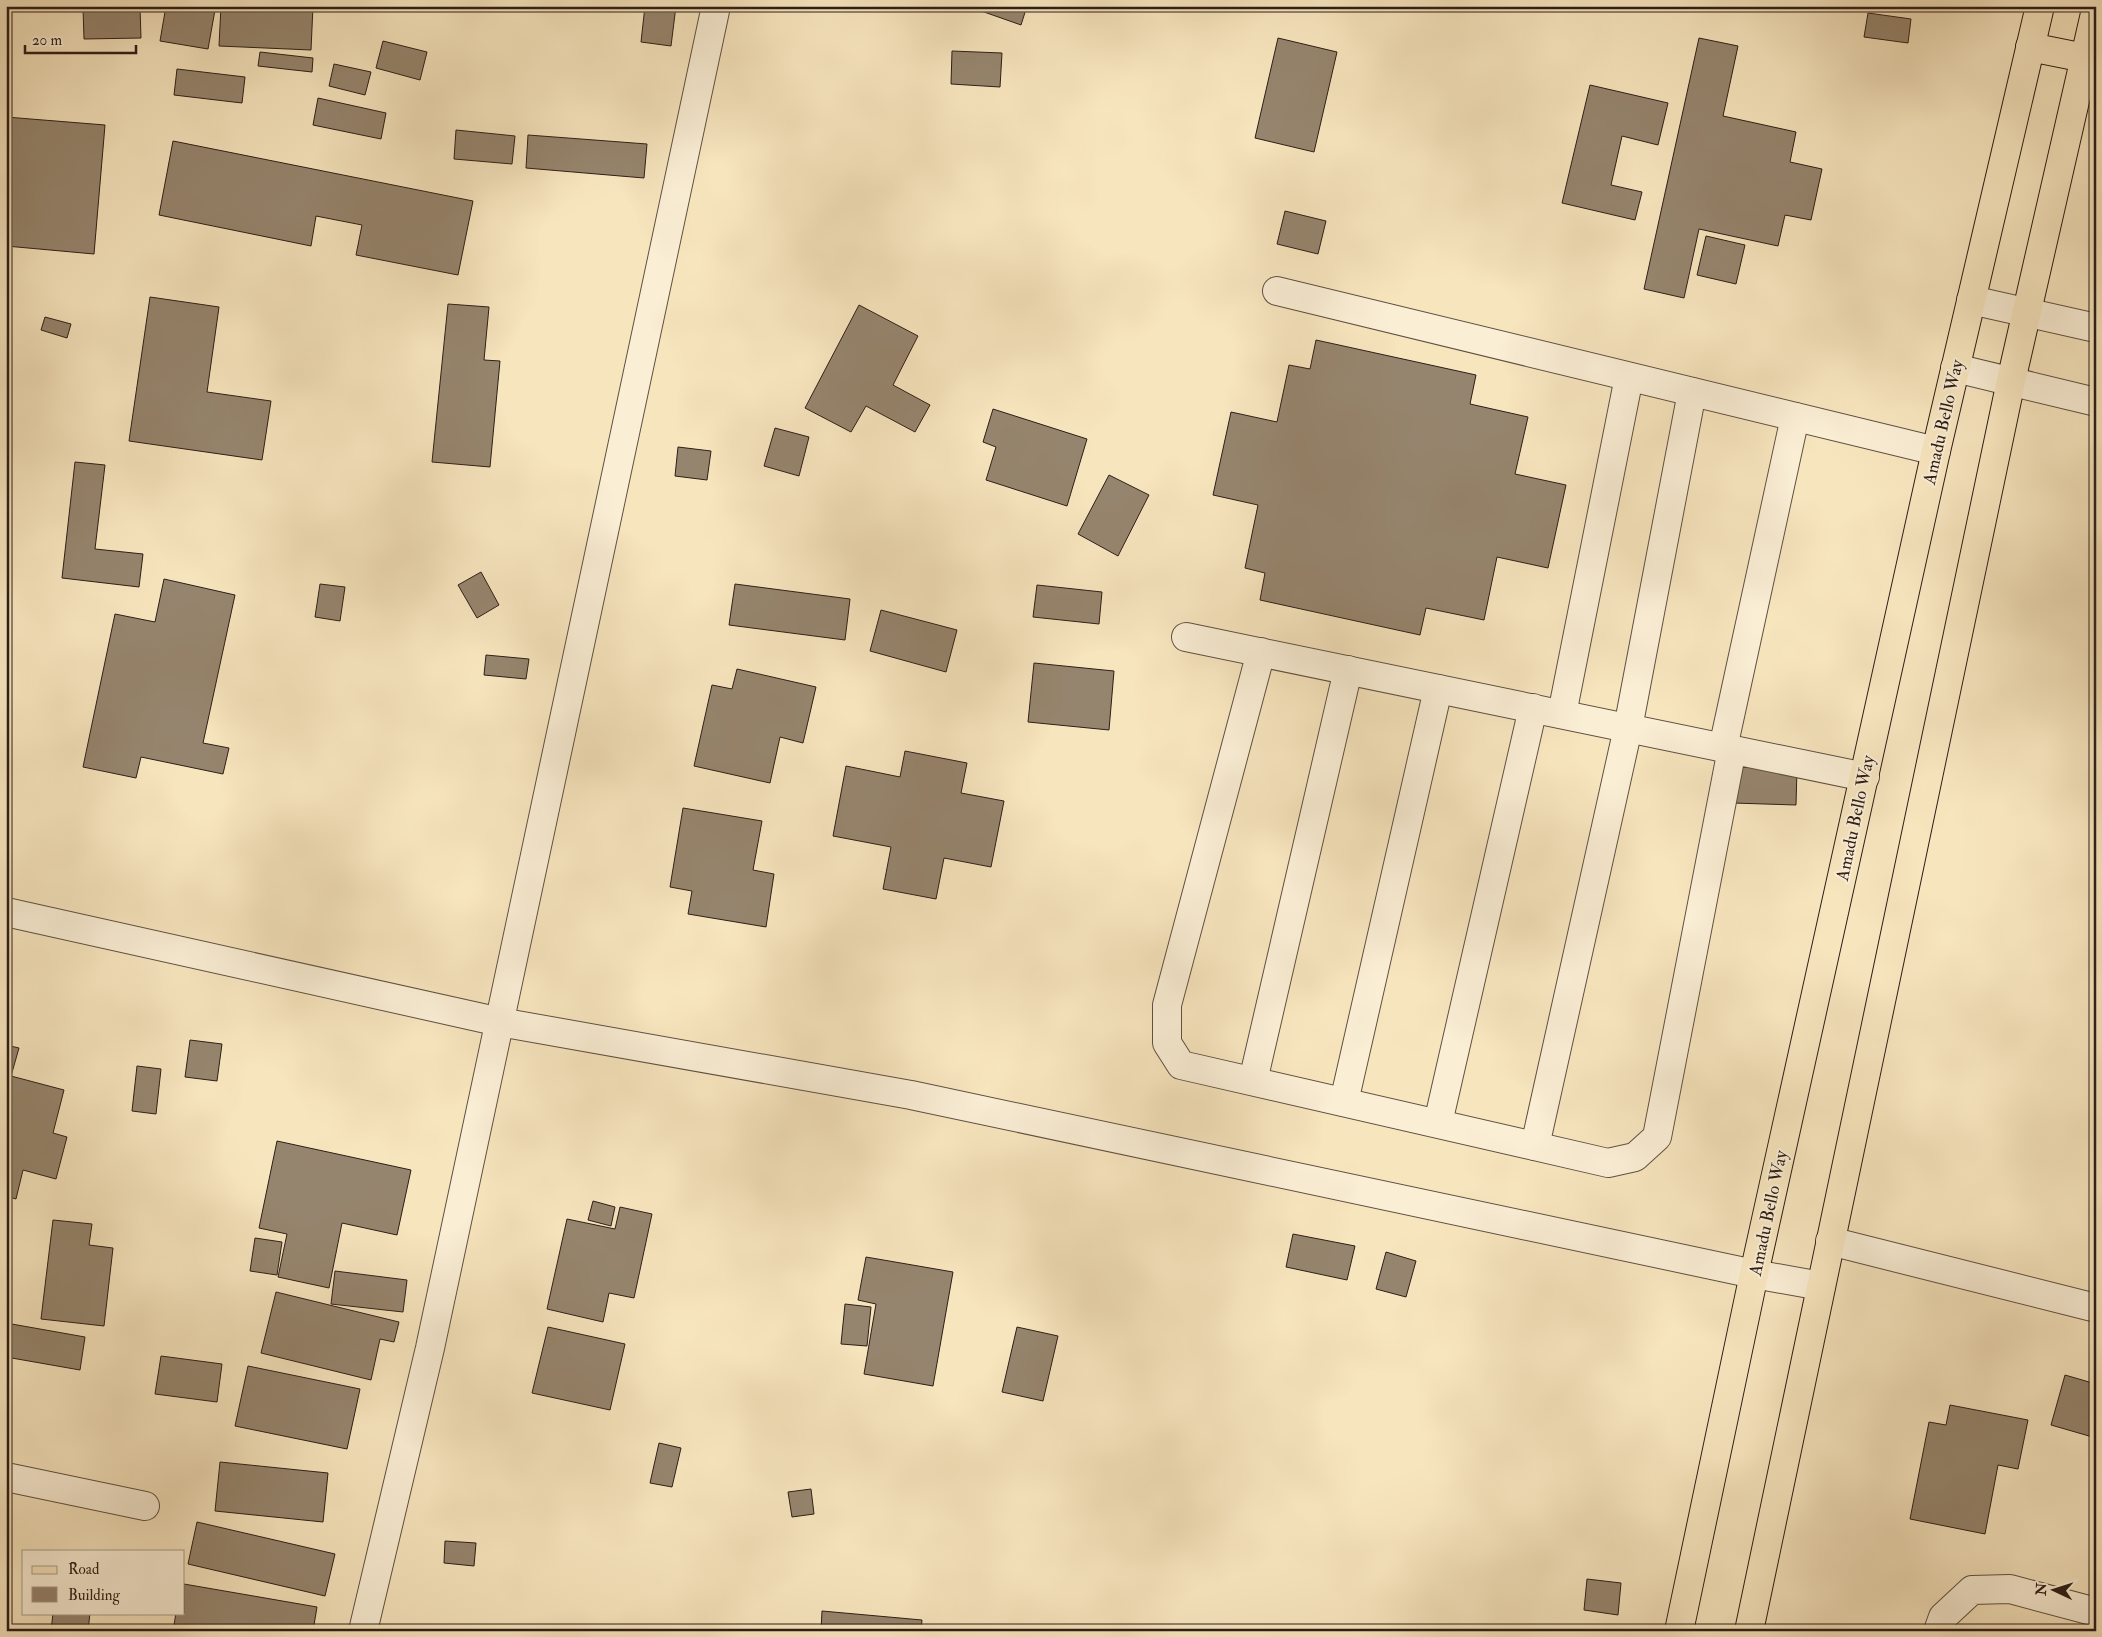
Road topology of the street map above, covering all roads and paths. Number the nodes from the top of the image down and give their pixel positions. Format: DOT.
graph roads {
  1 [pos="716,6"];
  2 [pos="2040,6"];
  3 [pos="2096,9"];
  4 [pos="2030,47"];
  5 [pos="2085,58"];
  6 [pos="1277,291"];
  7 [pos="1971,300"];
  8 [pos="2027,312"];
  9 [pos="2096,328"];
  10 [pos="1955,368"];
  11 [pos="1629,377"];
  12 [pos="2011,381"];
  13 [pos="1692,392"];
  14 [pos="2096,402"];
  15 [pos="1794,417"];
  16 [pos="1936,451"];
  17 [pos="1186,637"];
  18 [pos="1261,652"];
  19 [pos="1348,670"];
  20 [pos="1438,689"];
  21 [pos="1533,708"];
  22 [pos="1562,714"];
  23 [pos="1628,728"];
  24 [pos="1728,748"];
  25 [pos="1865,776"];
  26 [pos="6,912"];
  27 [pos="500,1022"];
  28 [pos="1253,1081"];
  29 [pos="1344,1102"];
  30 [pos="1438,1123"];
  31 [pos="1535,1146"];
  32 [pos="1830,1241"];
  33 [pos="1754,1274"];
  34 [pos="1821,1286"];
  35 [pos="2096,1308"];
  36 [pos="6,1477"];
  37 [pos="145,1506"];
  38 [pos="2096,1612"];
  39 [pos="363,1631"];
  40 [pos="1679,1631"];
  41 [pos="1749,1631"];
  42 [pos="1938,1631"];
  1 -- 27 [label="street"];
  2 -- 4 [label="main road, Amadu Bello Way"];
  3 -- 5 [label="main road"];
  4 -- 5 [label="main road"];
  4 -- 7 [label="main road, Amadu Bello Way"];
  5 -- 8 [label="main road"];
  6 -- 11 [label="street"];
  7 -- 8 [label="street"];
  7 -- 10 [label="main road, Amadu Bello Way"];
  8 -- 9 [label="street"];
  8 -- 12 [label="main road"];
  10 -- 12 [label="street"];
  10 -- 16 [label="main road, Amadu Bello Way"];
  11 -- 13 [label="street"];
  11 -- 22 [label="street"];
  12 -- 14 [label="street"];
  12 -- 32 [label="main road"];
  13 -- 15 [label="street"];
  13 -- 23 [label="street"];
  15 -- 16 [label="street"];
  15 -- 24 [label="street"];
  16 -- 25 [label="main road, Amadu Bello Way"];
  17 -- 18 [label="street"];
  18 -- 19 [label="street"];
  18 -- 28 [label="street"];
  19 -- 20 [label="street"];
  19 -- 28 [label="street"];
  20 -- 21 [label="street"];
  20 -- 29 [label="street"];
  21 -- 22 [label="street"];
  21 -- 30 [label="street"];
  22 -- 23 [label="street"];
  23 -- 24 [label="street"];
  23 -- 31 [label="street"];
  24 -- 25 [label="street"];
  24 -- 31 [label="street"];
  25 -- 33 [label="main road, Amadu Bello Way"];
  26 -- 27 [label="street"];
  27 -- 33 [label="street"];
  27 -- 39 [label="street"];
  28 -- 29 [label="street"];
  29 -- 30 [label="street"];
  30 -- 31 [label="street"];
  32 -- 34 [label="main road"];
  32 -- 35 [label="street"];
  33 -- 34 [label="street"];
  33 -- 40 [label="main road, Amadu Bello Way"];
  34 -- 41 [label="main road"];
  36 -- 37 [label="street"];
  38 -- 42 [label="street"];
}
